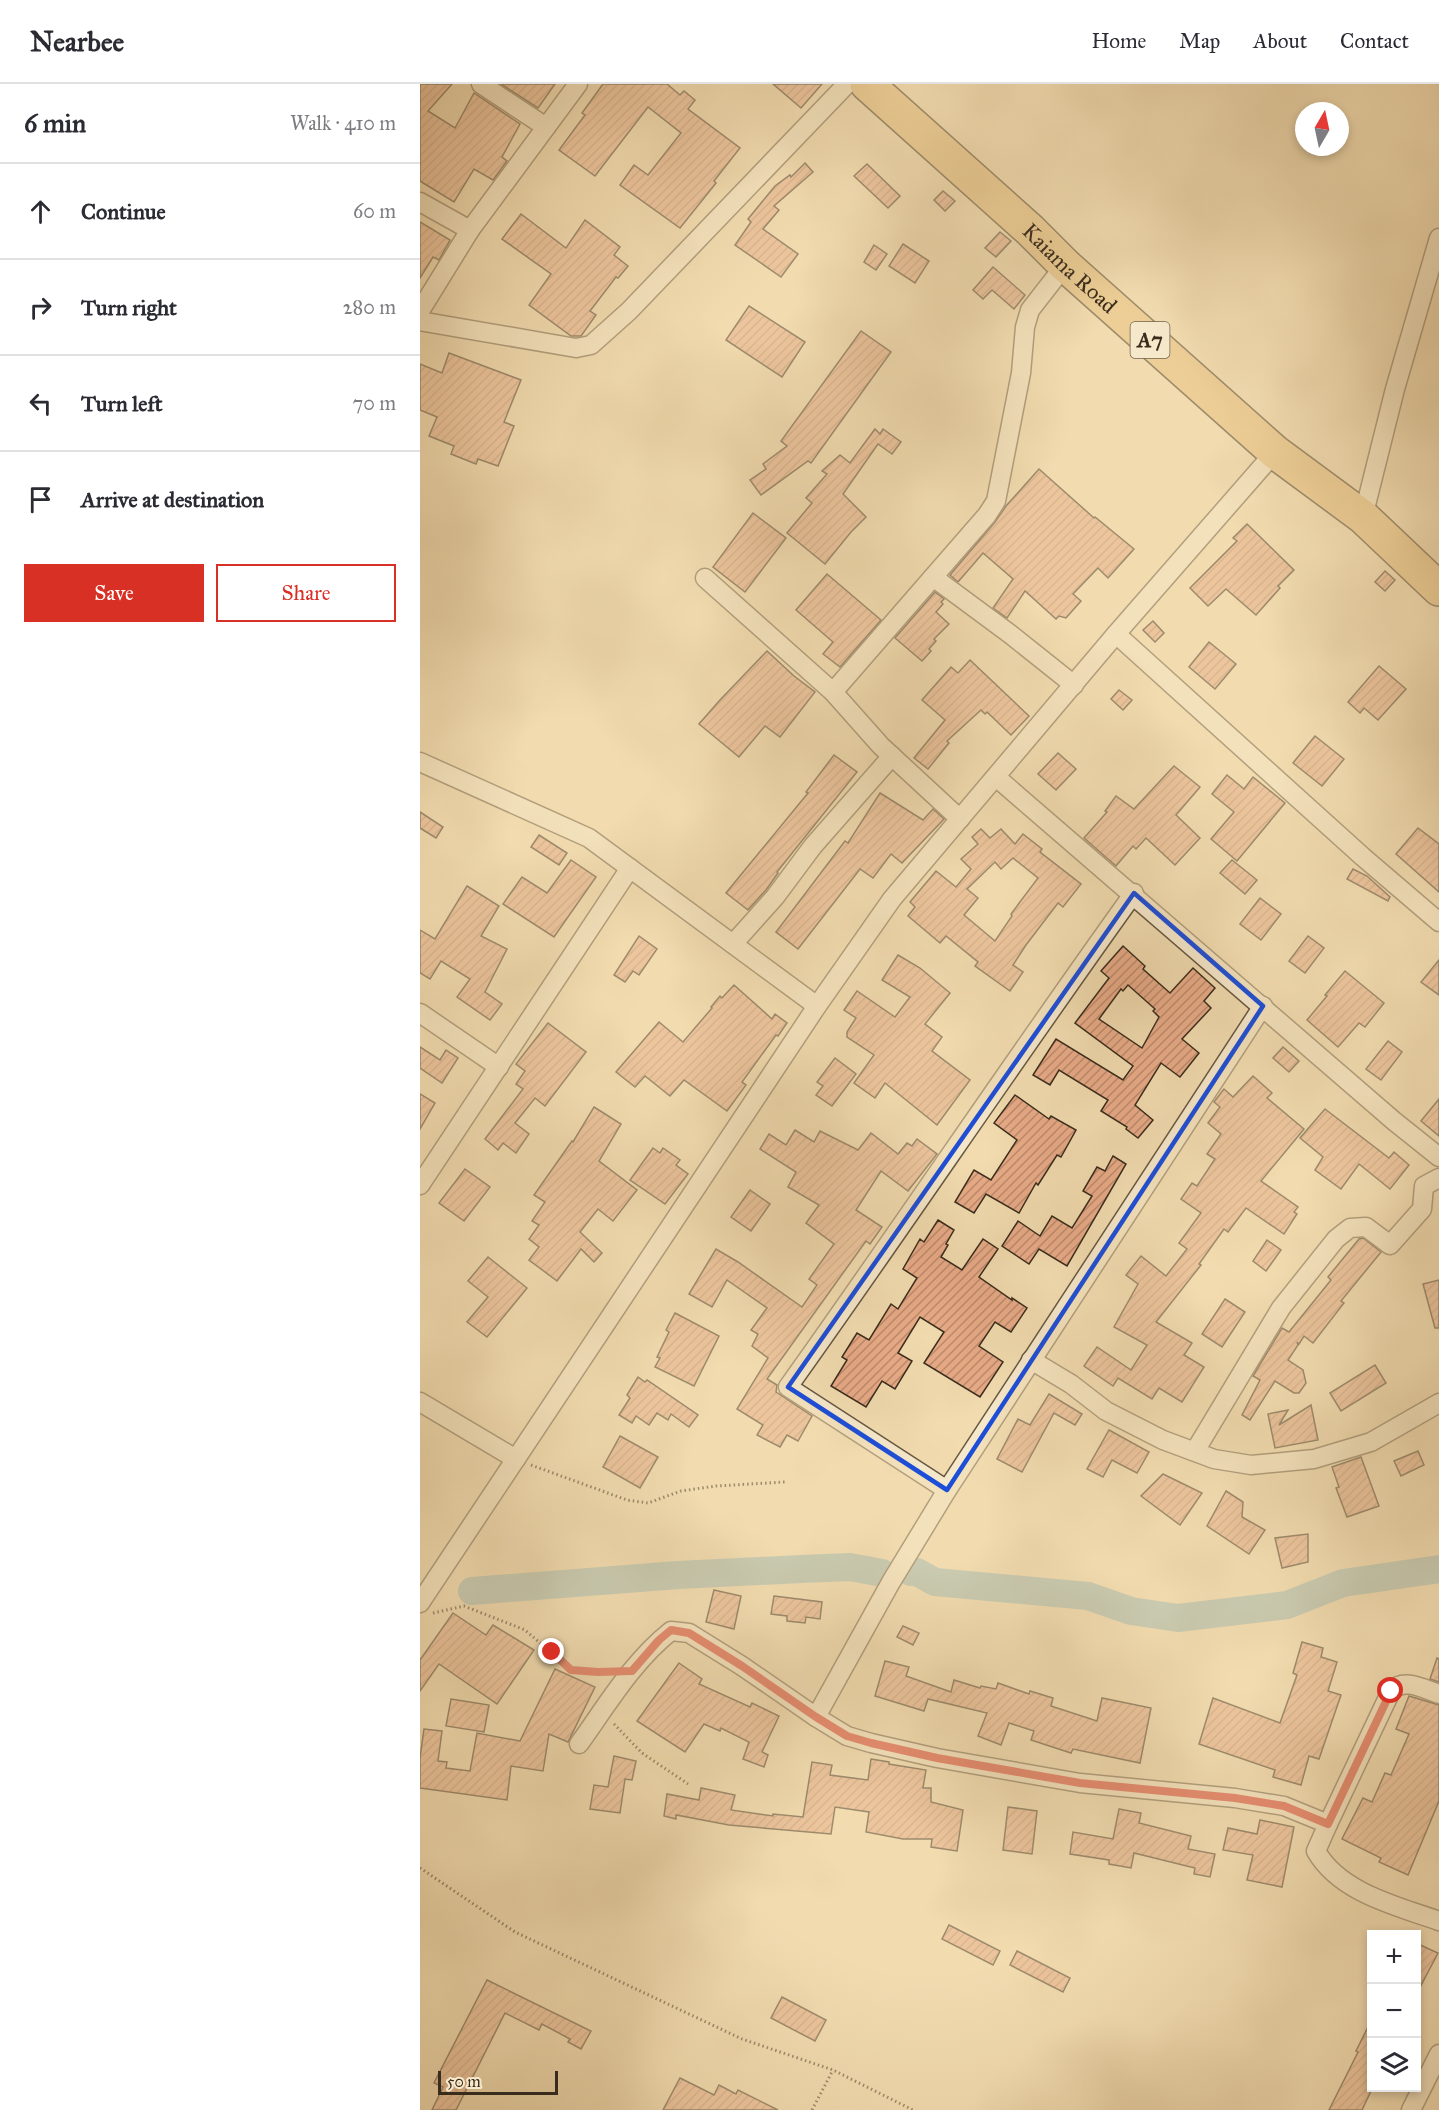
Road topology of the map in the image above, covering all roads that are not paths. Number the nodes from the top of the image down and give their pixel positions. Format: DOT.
graph roads {
  1 [pos="481,84"];
  2 [pos="578,84"];
  3 [pos="847,84"];
  4 [pos="867,84"];
  5 [pos="546,127"];
  6 [pos="420,202"];
  7 [pos="470,230"];
  8 [pos="1439,238"];
  9 [pos="1065,265"];
  10 [pos="420,311"];
  11 [pos="420,321"];
  12 [pos="1275,452"];
  13 [pos="1363,517"];
  14 [pos="933,577"];
  15 [pos="705,578"];
  16 [pos="1439,589"];
  17 [pos="1116,634"];
  18 [pos="1074,685"];
  19 [pos="833,692"];
  20 [pos="892,756"];
  21 [pos="420,762"];
  22 [pos="996,777"];
  23 [pos="960,819"];
  24 [pos="630,868"];
  25 [pos="1134,893"];
  26 [pos="1439,922"];
  27 [pos="734,944"];
  28 [pos="817,1006"];
  29 [pos="1263,1006"];
  30 [pos="420,1013"];
  31 [pos="499,1067"];
  32 [pos="1439,1157"];
  33 [pos="1439,1178"];
  34 [pos="420,1185"];
  35 [pos="1031,1360"];
  36 [pos="420,1402"];
  37 [pos="1439,1403"];
  38 [pos="1195,1451"];
  39 [pos="516,1459"];
  40 [pos="947,1490"];
  41 [pos="425,1608"];
  42 [pos="1439,1694"];
  43 [pos="816,1717"];
  44 [pos="579,1744"];
  45 [pos="1328,1824"];
  46 [pos="1439,1921"];
  47 [pos="1439,2054"];
  48 [pos="1411,2110"];
  1 -- 5 [label="street"];
  2 -- 5 [label="street"];
  3 -- 11 [label="street"];
  4 -- 9 [label="highway, Kaiama Road / A7"];
  5 -- 7 [label="street"];
  6 -- 7 [label="street"];
  7 -- 10 [label="street"];
  8 -- 13 [label="street"];
  9 -- 12 [label="highway, Kaiama Road / A7"];
  9 -- 14 [label="street"];
  12 -- 13 [label="highway, Kaiama Road / A7"];
  12 -- 17 [label="street"];
  13 -- 16 [label="highway, Kaiama Road / A7"];
  14 -- 18 [label="street"];
  14 -- 19 [label="street"];
  15 -- 19 [label="street"];
  17 -- 18 [label="street"];
  17 -- 26 [label="street"];
  18 -- 22 [label="street"];
  19 -- 20 [label="street"];
  20 -- 23 [label="street"];
  20 -- 27 [label="street"];
  21 -- 24 [label="street"];
  22 -- 23 [label="street"];
  22 -- 25 [label="street"];
  23 -- 28 [label="street"];
  24 -- 27 [label="street"];
  24 -- 31 [label="street"];
  25 -- 29 [label="street"];
  25 -- 40 [label="street"];
  27 -- 28 [label="street"];
  28 -- 39 [label="street"];
  29 -- 32 [label="street"];
  29 -- 35 [label="street"];
  30 -- 31 [label="street"];
  31 -- 34 [label="street"];
  33 -- 38 [label="street"];
  35 -- 38 [label="street"];
  35 -- 40 [label="street"];
  36 -- 39 [label="street"];
  37 -- 38 [label="street"];
  39 -- 41 [label="street"];
  40 -- 43 [label="street"];
  42 -- 45 [label="street"];
  43 -- 44 [label="street"];
  43 -- 45 [label="street"];
  45 -- 46 [label="street"];
  47 -- 48 [label="street"];
}
